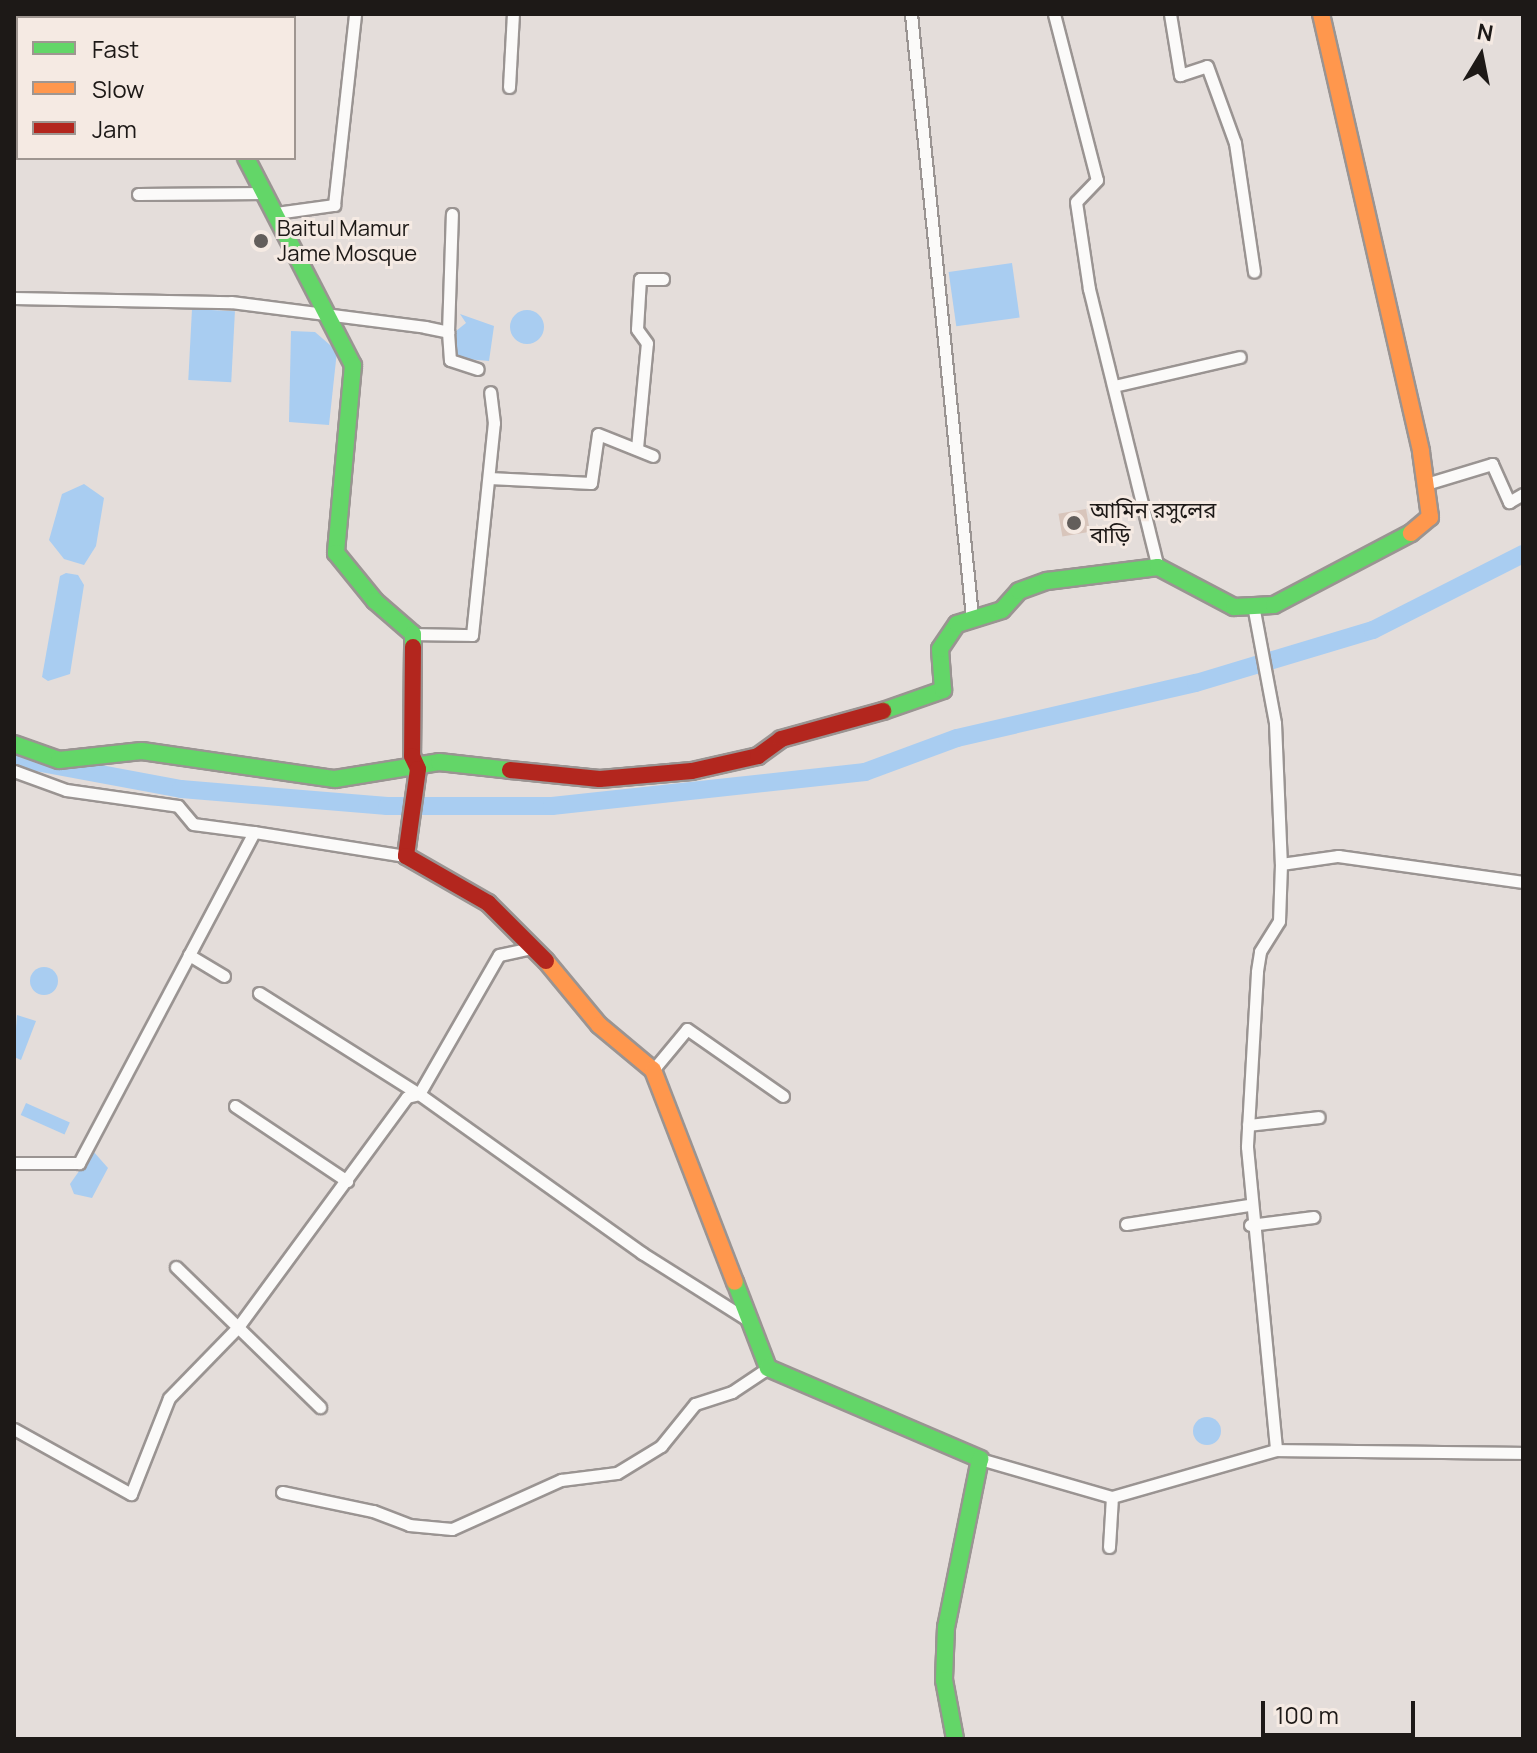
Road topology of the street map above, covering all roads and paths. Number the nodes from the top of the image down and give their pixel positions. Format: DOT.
graph roads {
  1 [pos="355,14"];
  2 [pos="513,14"];
  3 [pos="911,14"];
  4 [pos="1054,14"];
  5 [pos="1170,14"];
  6 [pos="1321,14"];
  7 [pos="509,87"];
  8 [pos="247,160"];
  9 [pos="265,193"];
  10 [pos="138,194"];
  11 [pos="276,213"];
  12 [pos="452,214"];
  13 [pos="1254,272"];
  14 [pos="663,279"];
  15 [pos="14,298"];
  16 [pos="332,320"];
  17 [pos="448,332"];
  18 [pos="1240,357"];
  19 [pos="478,369"];
  20 [pos="1114,386"];
  21 [pos="490,392"];
  22 [pos="637,448"];
  23 [pos="653,456"];
  24 [pos="489,478"];
  25 [pos="1426,484"];
  26 [pos="1523,494"];
  27 [pos="1158,567"];
  28 [pos="1253,605"];
  29 [pos="972,617"];
  30 [pos="413,634"];
  31 [pos="14,744"];
  32 [pos="418,769"];
  33 [pos="14,771"];
  34 [pos="254,832"];
  35 [pos="406,856"];
  36 [pos="1281,864"];
  37 [pos="1523,882"];
  38 [pos="533,948"];
  39 [pos="189,955"];
  40 [pos="224,976"];
  41 [pos="259,993"];
  42 [pos="653,1070"];
  43 [pos="419,1094"];
  44 [pos="783,1096"];
  45 [pos="235,1106"];
  46 [pos="1319,1117"];
  47 [pos="1248,1125"];
  48 [pos="14,1163"];
  49 [pos="347,1181"];
  50 [pos="1249,1205"];
  51 [pos="1313,1217"];
  52 [pos="1126,1224"];
  53 [pos="1250,1225"];
  54 [pos="176,1267"];
  55 [pos="748,1320"];
  56 [pos="238,1327"];
  57 [pos="768,1368"];
  58 [pos="320,1407"];
  59 [pos="14,1429"];
  60 [pos="1276,1450"];
  61 [pos="1523,1453"];
  62 [pos="980,1459"];
  63 [pos="282,1492"];
  64 [pos="1112,1497"];
  65 [pos="1109,1547"];
  66 [pos="955,1739"];
  1 -- 11 [label="street"];
  2 -- 7 [label="street"];
  3 -- 29 [label="street"];
  4 -- 20 [label="street"];
  5 -- 13 [label="street"];
  6 -- 25 [label="street"];
  8 -- 9 [label="street"];
  9 -- 10 [label="street"];
  9 -- 11 [label="street"];
  11 -- 16 [label="street"];
  12 -- 17 [label="street"];
  14 -- 22 [label="street"];
  15 -- 16 [label="street"];
  16 -- 17 [label="street"];
  16 -- 30 [label="street"];
  17 -- 19 [label="street"];
  18 -- 20 [label="street"];
  20 -- 27 [label="street"];
  21 -- 24 [label="street"];
  22 -- 23 [label="street"];
  22 -- 24 [label="street"];
  24 -- 30 [label="street"];
  25 -- 26 [label="street"];
  25 -- 28 [label="street"];
  27 -- 28 [label="street"];
  27 -- 29 [label="street"];
  28 -- 36 [label="street"];
  29 -- 32 [label="street"];
  30 -- 32 [label="street"];
  31 -- 32 [label="street"];
  32 -- 35 [label="street"];
  33 -- 34 [label="street"];
  34 -- 35 [label="street"];
  34 -- 39 [label="street"];
  35 -- 38 [label="street"];
  36 -- 37 [label="street"];
  36 -- 47 [label="street"];
  38 -- 42 [label="street"];
  38 -- 43 [label="street"];
  39 -- 40 [label="street"];
  39 -- 48 [label="street"];
  41 -- 43 [label="street"];
  42 -- 44 [label="street"];
  42 -- 55 [label="street"];
  43 -- 49 [label="street"];
  43 -- 55 [label="street"];
  45 -- 49 [label="street"];
  46 -- 47 [label="street"];
  47 -- 50 [label="street"];
  49 -- 56 [label="street"];
  50 -- 52 [label="street"];
  50 -- 53 [label="street"];
  51 -- 53 [label="street"];
  53 -- 60 [label="street"];
  54 -- 56 [label="street"];
  55 -- 57 [label="street"];
  56 -- 58 [label="street"];
  56 -- 59 [label="street"];
  57 -- 62 [label="street"];
  57 -- 63 [label="street"];
  60 -- 61 [label="street"];
  60 -- 64 [label="street"];
  62 -- 64 [label="street"];
  62 -- 66 [label="street"];
  64 -- 65 [label="street"];
}
